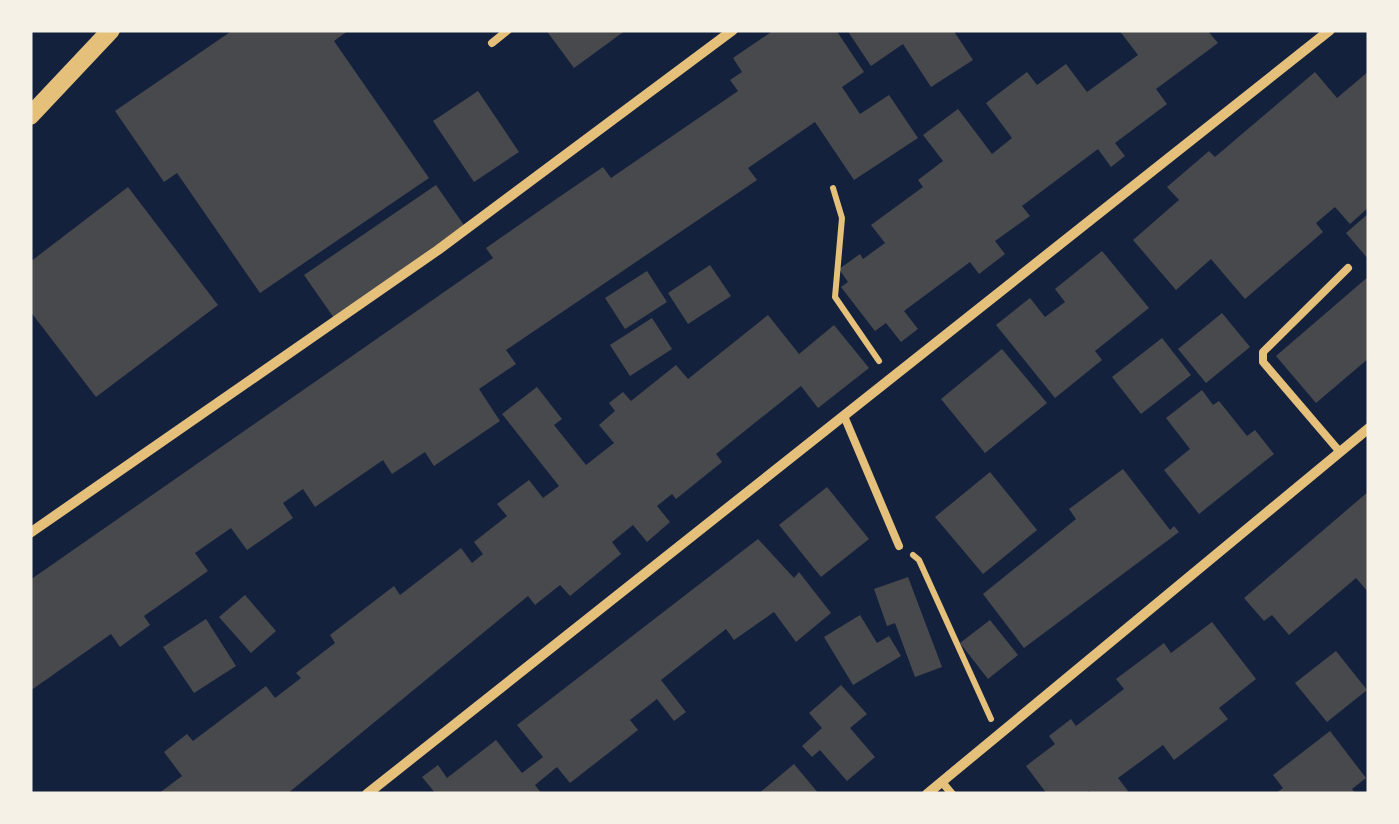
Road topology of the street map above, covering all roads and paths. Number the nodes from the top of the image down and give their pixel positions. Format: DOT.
graph roads {
  1 [pos="111,30"];
  2 [pos="508,30"];
  3 [pos="733,30"];
  4 [pos="1330,30"];
  5 [pos="492,43"];
  6 [pos="30,116"];
  7 [pos="833,188"];
  8 [pos="1348,268"];
  9 [pos="891,378"];
  10 [pos="844,416"];
  11 [pos="1369,428"];
  12 [pos="1340,452"];
  13 [pos="30,533"];
  14 [pos="900,546"];
  15 [pos="998,735"];
  16 [pos="942,782"];
  17 [pos="367,794"];
  18 [pos="927,794"];
  19 [pos="952,794"];
  1 -- 6 [label="street"];
  2 -- 5 [label="lane"];
  3 -- 13 [label="street"];
  4 -- 9 [label="street"];
  7 -- 9 [label="path"];
  8 -- 12 [label="lane"];
  9 -- 10 [label="street"];
  10 -- 14 [label="lane"];
  10 -- 17 [label="street"];
  11 -- 12 [label="street"];
  12 -- 15 [label="street"];
  14 -- 15 [label="path"];
  15 -- 16 [label="street"];
  16 -- 18 [label="street"];
  16 -- 19 [label="lane"];
}
